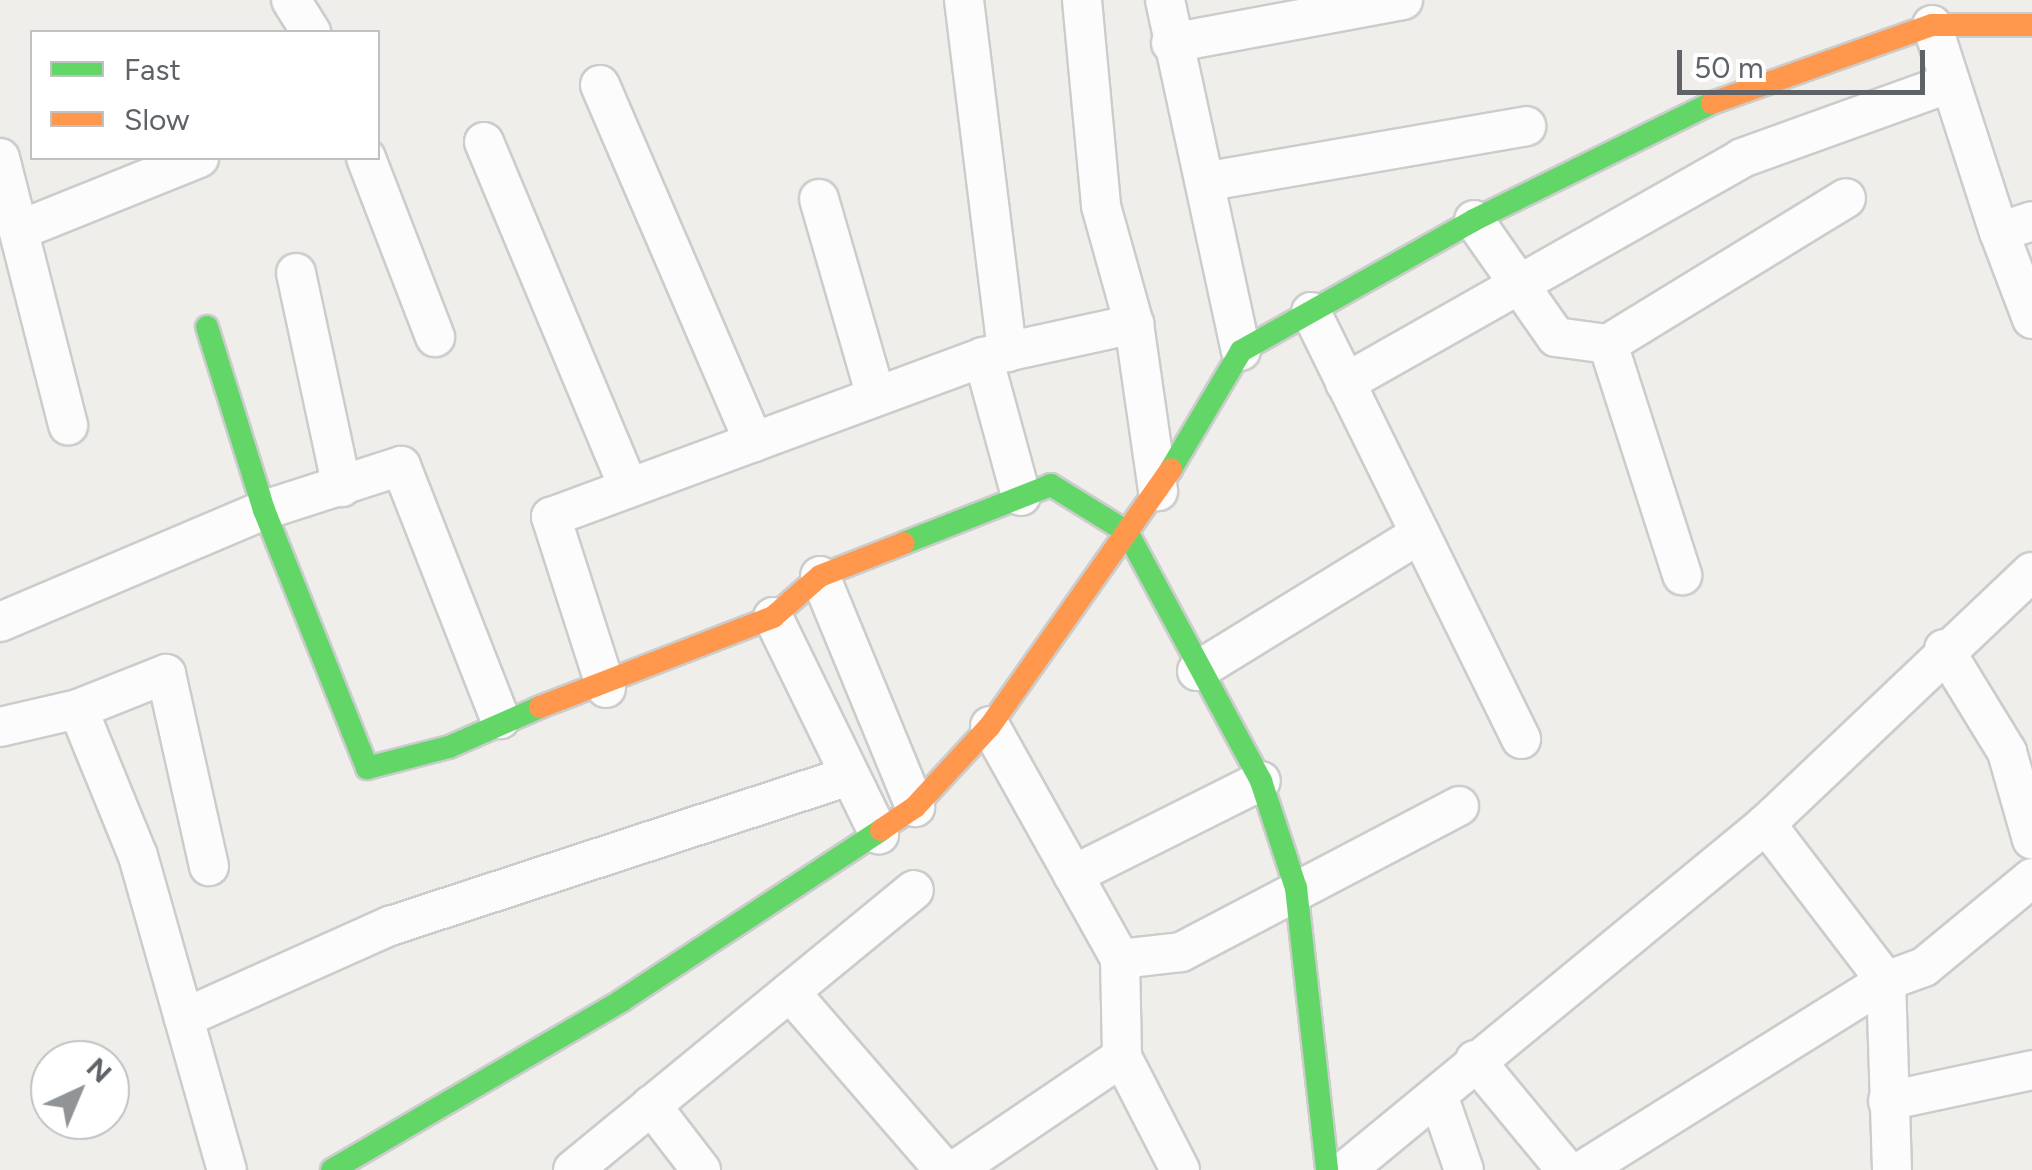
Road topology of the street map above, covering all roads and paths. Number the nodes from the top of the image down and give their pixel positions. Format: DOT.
graph roads {
  1 [pos="292,0"];
  2 [pos="964,0"];
  3 [pos="1082,0"];
  4 [pos="1164,0"];
  5 [pos="1404,0"];
  6 [pos="1262,15"];
  7 [pos="2032,25"];
  8 [pos="1932,26"];
  9 [pos="310,30"];
  10 [pos="1171,43"];
  11 [pos="1950,83"];
  12 [pos="600,85"];
  13 [pos="1526,126"];
  14 [pos="484,142"];
  15 [pos="0,158"];
  16 [pos="194,160"];
  17 [pos="367,160"];
  18 [pos="1208,181"];
  19 [pos="1846,198"];
  20 [pos="819,199"];
  21 [pos="1474,220"];
  22 [pos="2015,227"];
  23 [pos="20,230"];
  24 [pos="296,273"];
  25 [pos="1517,289"];
  26 [pos="1311,312"];
  27 [pos="2032,319"];
  28 [pos="1134,324"];
  29 [pos="207,326"];
  30 [pos="435,336"];
  31 [pos="1608,344"];
  32 [pos="1241,352"];
  33 [pos="995,354"];
  34 [pos="1345,382"];
  35 [pos="876,396"];
  36 [pos="68,425"];
  37 [pos="754,442"];
  38 [pos="342,487"];
  39 [pos="629,488"];
  40 [pos="1158,491"];
  41 [pos="1021,496"];
  42 [pos="264,510"];
  43 [pos="1127,532"];
  44 [pos="1420,534"];
  45 [pos="2032,572"];
  46 [pos="1682,575"];
  47 [pos="820,576"];
  48 [pos="773,617"];
  49 [pos="0,622"];
  50 [pos="1944,649"];
  51 [pos="1197,670"];
  52 [pos="606,688"];
  53 [pos="78,709"];
  54 [pos="500,719"];
  55 [pos="990,726"];
  56 [pos="0,727"];
  57 [pos="1521,740"];
  58 [pos="848,776"];
  59 [pos="1261,781"];
  60 [pos="1459,806"];
  61 [pos="915,807"];
  62 [pos="1766,824"];
  63 [pos="878,834"];
  64 [pos="2032,840"];
  65 [pos="209,866"];
  66 [pos="1073,875"];
  67 [pos="2032,878"];
  68 [pos="1296,888"];
  69 [pos="914,890"];
  70 [pos="1120,959"];
  71 [pos="1886,981"];
  72 [pos="790,992"];
  73 [pos="184,1018"];
  74 [pos="1122,1056"];
  75 [pos="1475,1060"];
  76 [pos="2032,1070"];
  77 [pos="1438,1098"];
  78 [pos="1888,1101"];
  79 [pos="651,1106"];
  80 [pos="227,1170"];
  81 [pos="332,1170"];
  82 [pos="572,1170"];
  83 [pos="701,1170"];
  84 [pos="944,1170"];
  85 [pos="955,1170"];
  86 [pos="1180,1170"];
  87 [pos="1327,1170"];
  88 [pos="1346,1170"];
  89 [pos="1464,1170"];
  90 [pos="1566,1170"];
  91 [pos="1582,1170"];
  92 [pos="1892,1170"];
  1 -- 9 [label="street"];
  2 -- 33 [label="street"];
  3 -- 28 [label="street"];
  4 -- 10 [label="street"];
  5 -- 6 [label="street"];
  6 -- 10 [label="street"];
  7 -- 8 [label="street"];
  8 -- 11 [label="street"];
  8 -- 21 [label="street"];
  10 -- 18 [label="street"];
  11 -- 22 [label="street"];
  11 -- 25 [label="street"];
  12 -- 37 [label="street"];
  13 -- 18 [label="street"];
  14 -- 39 [label="street"];
  15 -- 23 [label="street"];
  16 -- 23 [label="street"];
  17 -- 30 [label="street"];
  18 -- 32 [label="street"];
  19 -- 31 [label="street"];
  20 -- 35 [label="street"];
  21 -- 25 [label="street"];
  21 -- 26 [label="street"];
  22 -- 27 [label="street"];
  23 -- 36 [label="street"];
  24 -- 38 [label="street"];
  25 -- 31 [label="street"];
  25 -- 34 [label="street"];
  26 -- 32 [label="street"];
  26 -- 34 [label="street"];
  28 -- 33 [label="street"];
  28 -- 40 [label="street"];
  29 -- 42 [label="street"];
  31 -- 46 [label="street"];
  32 -- 40 [label="street"];
  33 -- 35 [label="street"];
  33 -- 41 [label="street"];
  34 -- 44 [label="street"];
  35 -- 37 [label="street"];
  37 -- 39 [label="street"];
  38 -- 42 [label="street"];
  38 -- 54 [label="street"];
  39 -- 52 [label="street"];
  40 -- 43 [label="street"];
  41 -- 43 [label="street"];
  41 -- 47 [label="street"];
  42 -- 49 [label="street"];
  42 -- 54 [label="street"];
  43 -- 51 [label="street"];
  43 -- 55 [label="street"];
  44 -- 51 [label="street"];
  44 -- 57 [label="street"];
  45 -- 50 [label="street"];
  47 -- 48 [label="street"];
  47 -- 61 [label="street"];
  48 -- 52 [label="street"];
  48 -- 58 [label="street"];
  50 -- 62 [label="street"];
  50 -- 64 [label="street"];
  51 -- 59 [label="street"];
  52 -- 54 [label="street"];
  53 -- 56 [label="street"];
  53 -- 65 [label="street"];
  53 -- 73 [label="street"];
  55 -- 61 [label="street"];
  55 -- 66 [label="street"];
  58 -- 63 [label="street"];
  58 -- 73 [label="street"];
  59 -- 66 [label="street"];
  59 -- 68 [label="street"];
  60 -- 68 [label="street"];
  61 -- 63 [label="street"];
  62 -- 71 [label="street"];
  62 -- 75 [label="street"];
  63 -- 81 [label="street"];
  66 -- 70 [label="street"];
  67 -- 71 [label="street"];
  68 -- 70 [label="street"];
  68 -- 87 [label="street"];
  69 -- 72 [label="street"];
  70 -- 74 [label="street"];
  71 -- 78 [label="street"];
  71 -- 91 [label="street"];
  72 -- 79 [label="street"];
  72 -- 84 [label="street"];
  73 -- 80 [label="street"];
  74 -- 85 [label="street"];
  74 -- 86 [label="street"];
  75 -- 77 [label="street"];
  75 -- 90 [label="street"];
  76 -- 78 [label="street"];
  77 -- 88 [label="street"];
  77 -- 89 [label="street"];
  78 -- 92 [label="street"];
  79 -- 82 [label="street"];
  79 -- 83 [label="street"];
}
